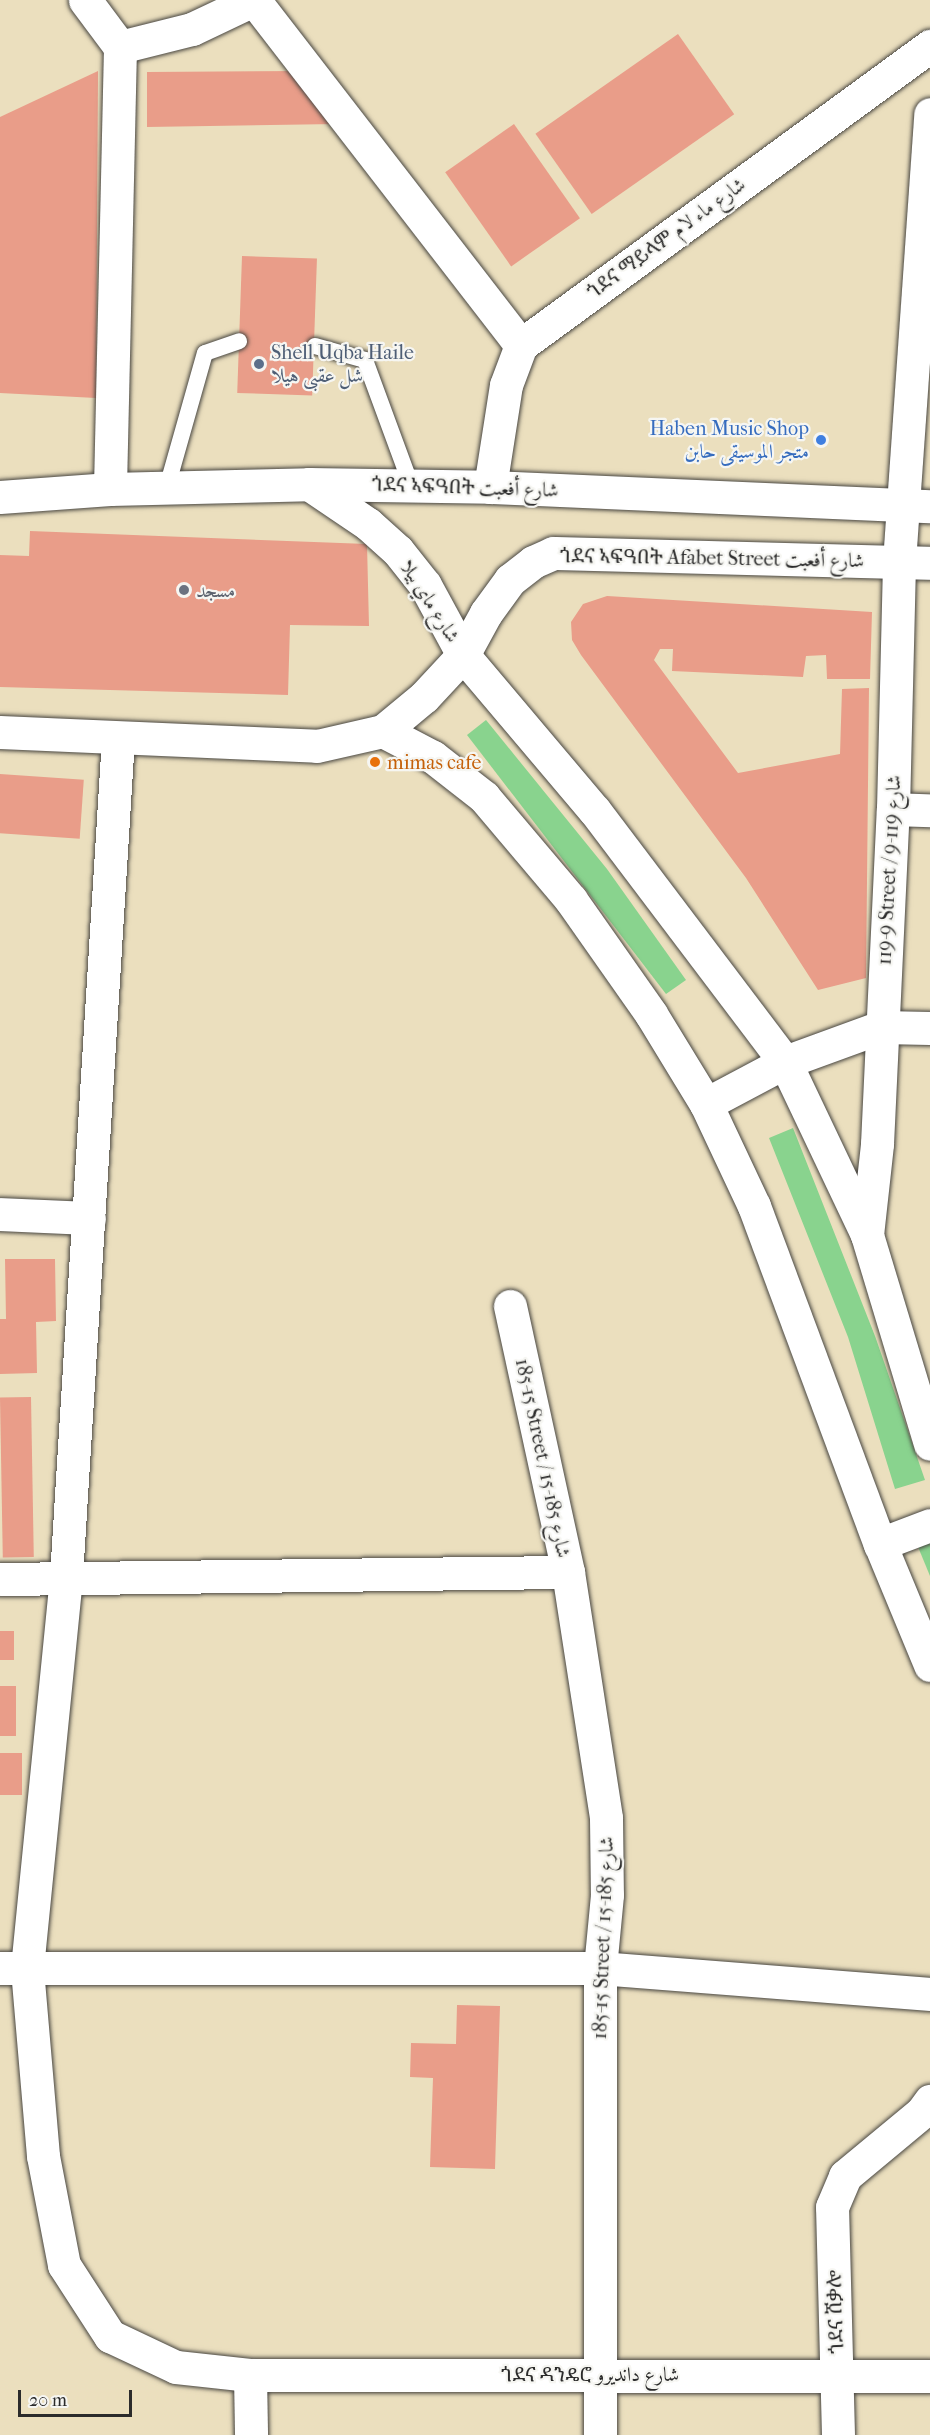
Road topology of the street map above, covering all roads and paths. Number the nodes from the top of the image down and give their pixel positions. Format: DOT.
graph roads {
  1 [pos="85,0"];
  2 [pos="254,0"];
  3 [pos="930,46"];
  4 [pos="120,47"];
  5 [pos="930,114"];
  6 [pos="929,150"];
  7 [pos="239,341"];
  8 [pos="521,345"];
  9 [pos="315,346"];
  10 [pos="309,483"];
  11 [pos="411,485"];
  12 [pos="167,487"];
  13 [pos="490,487"];
  14 [pos="110,489"];
  15 [pos="0,497"];
  16 [pos="918,505"];
  17 [pos="915,563"];
  18 [pos="463,655"];
  19 [pos="382,731"];
  20 [pos="0,732"];
  21 [pos="118,738"];
  22 [pos="893,809"];
  23 [pos="930,810"];
  24 [pos="881,1027"];
  25 [pos="930,1028"];
  26 [pos="785,1062"];
  27 [pos="706,1104"];
  28 [pos="0,1214"];
  29 [pos="89,1218"];
  30 [pos="867,1235"];
  31 [pos="510,1306"];
  32 [pos="930,1444"];
  33 [pos="930,1525"];
  34 [pos="879,1544"];
  35 [pos="568,1572"];
  36 [pos="66,1577"];
  37 [pos="0,1579"];
  38 [pos="930,1665"];
  39 [pos="600,1968"];
  40 [pos="14,1969"];
  41 [pos="930,1994"];
  42 [pos="930,2100"];
  43 [pos="599,2373"];
  44 [pos="250,2375"];
  45 [pos="837,2375"];
  46 [pos="930,2376"];
  47 [pos="251,2435"];
  48 [pos="600,2435"];
  49 [pos="838,2435"];
  1 -- 4 [label="main road"];
  2 -- 4 [label="main road"];
  2 -- 8 [label="main road"];
  3 -- 8 [label="main road, ጎደና ማይላም شارع ماء لام"];
  4 -- 14 [label="main road"];
  5 -- 6 [label="main road, 119-9 Street / شارع 119-9"];
  6 -- 16 [label="main road, 119-9 Street / شارع 119-9"];
  7 -- 12 [label="lane"];
  8 -- 13 [label="main road"];
  9 -- 11 [label="lane"];
  10 -- 11 [label="main road, ጎደና ኣፍዓበት شارع أفعبت"];
  10 -- 12 [label="main road, ጎደና ኣፍዓበት شارع أفعبت"];
  10 -- 18 [label="main road, شارع ماي بيلا"];
  11 -- 13 [label="main road, ጎደና ኣፍዓበት شارع أفعبت"];
  12 -- 14 [label="main road, ጎደና ኣፍዓበት شارع أفعبت"];
  13 -- 16 [label="main road, ጎደና ኣፍዓበት شارع أفعبت"];
  14 -- 15 [label="main road, ጎደና ኣፍዓበት شارع أفعبت"];
  16 -- 17 [label="main road, 119-9 Street / شارع 119-9"];
  17 -- 18 [label="main road, ጎደና ኣፍዓበት Afabet Street شارع أفعبت"];
  17 -- 22 [label="main road, 119-9 Street / شارع 119-9"];
  18 -- 19 [label="main road, ጎደና ኣፍዓበት Afabet Street شارع أفعبت"];
  18 -- 26 [label="main road, شارع ماي بيلا"];
  19 -- 21 [label="main road, ጎደና ኣፍዓበት Afabet Street شارع أفعبت"];
  19 -- 27 [label="main road"];
  20 -- 21 [label="main road, ጎደና ኣፍዓበት Afabet Street شارع أفعبت"];
  21 -- 29 [label="main road, ጎደና ዳንዴሮ شارع دانديرو"];
  22 -- 23 [label="main road"];
  22 -- 24 [label="main road, 119-9 Street / شارع 119-9"];
  24 -- 25 [label="main road"];
  24 -- 26 [label="main road"];
  24 -- 30 [label="main road, 119-9 Street / شارع 119-9"];
  26 -- 27 [label="main road"];
  26 -- 30 [label="main road, شارع ماي بيلا"];
  27 -- 34 [label="main road"];
  28 -- 29 [label="main road"];
  29 -- 36 [label="main road, ጎደና ዳንዴሮ شارع دانديرو"];
  30 -- 32 [label="main road"];
  31 -- 35 [label="main road, 185-15 Street / شارع 185-15"];
  33 -- 34 [label="main road"];
  34 -- 38 [label="main road"];
  35 -- 36 [label="main road"];
  35 -- 39 [label="main road, 185-15 Street / شارع 185-15"];
  36 -- 37 [label="main road"];
  36 -- 40 [label="main road, ጎደና ዳንዴሮ شارع دانديرو"];
  39 -- 40 [label="main road"];
  39 -- 41 [label="main road"];
  39 -- 43 [label="main road, 185-15 Street / شارع 185-15"];
  40 -- 44 [label="main road, ጎደና ዳንዴሮ شارع دانديرو"];
  42 -- 45 [label="main road, ጎደና ሸቃሎ"];
  43 -- 44 [label="main road, ጎደና ዳንዴሮ شارع دانديرو"];
  43 -- 45 [label="main road, ጎደና ዳንዴሮ شارع دانديرو"];
  43 -- 48 [label="main road, 185-15 Street / شارع 185-15"];
  44 -- 47 [label="main road"];
  45 -- 46 [label="main road, ጎደና ዳንዴሮ شارع دانديرو"];
  45 -- 49 [label="main road, ጎደና ሸቃሎ"];
}
